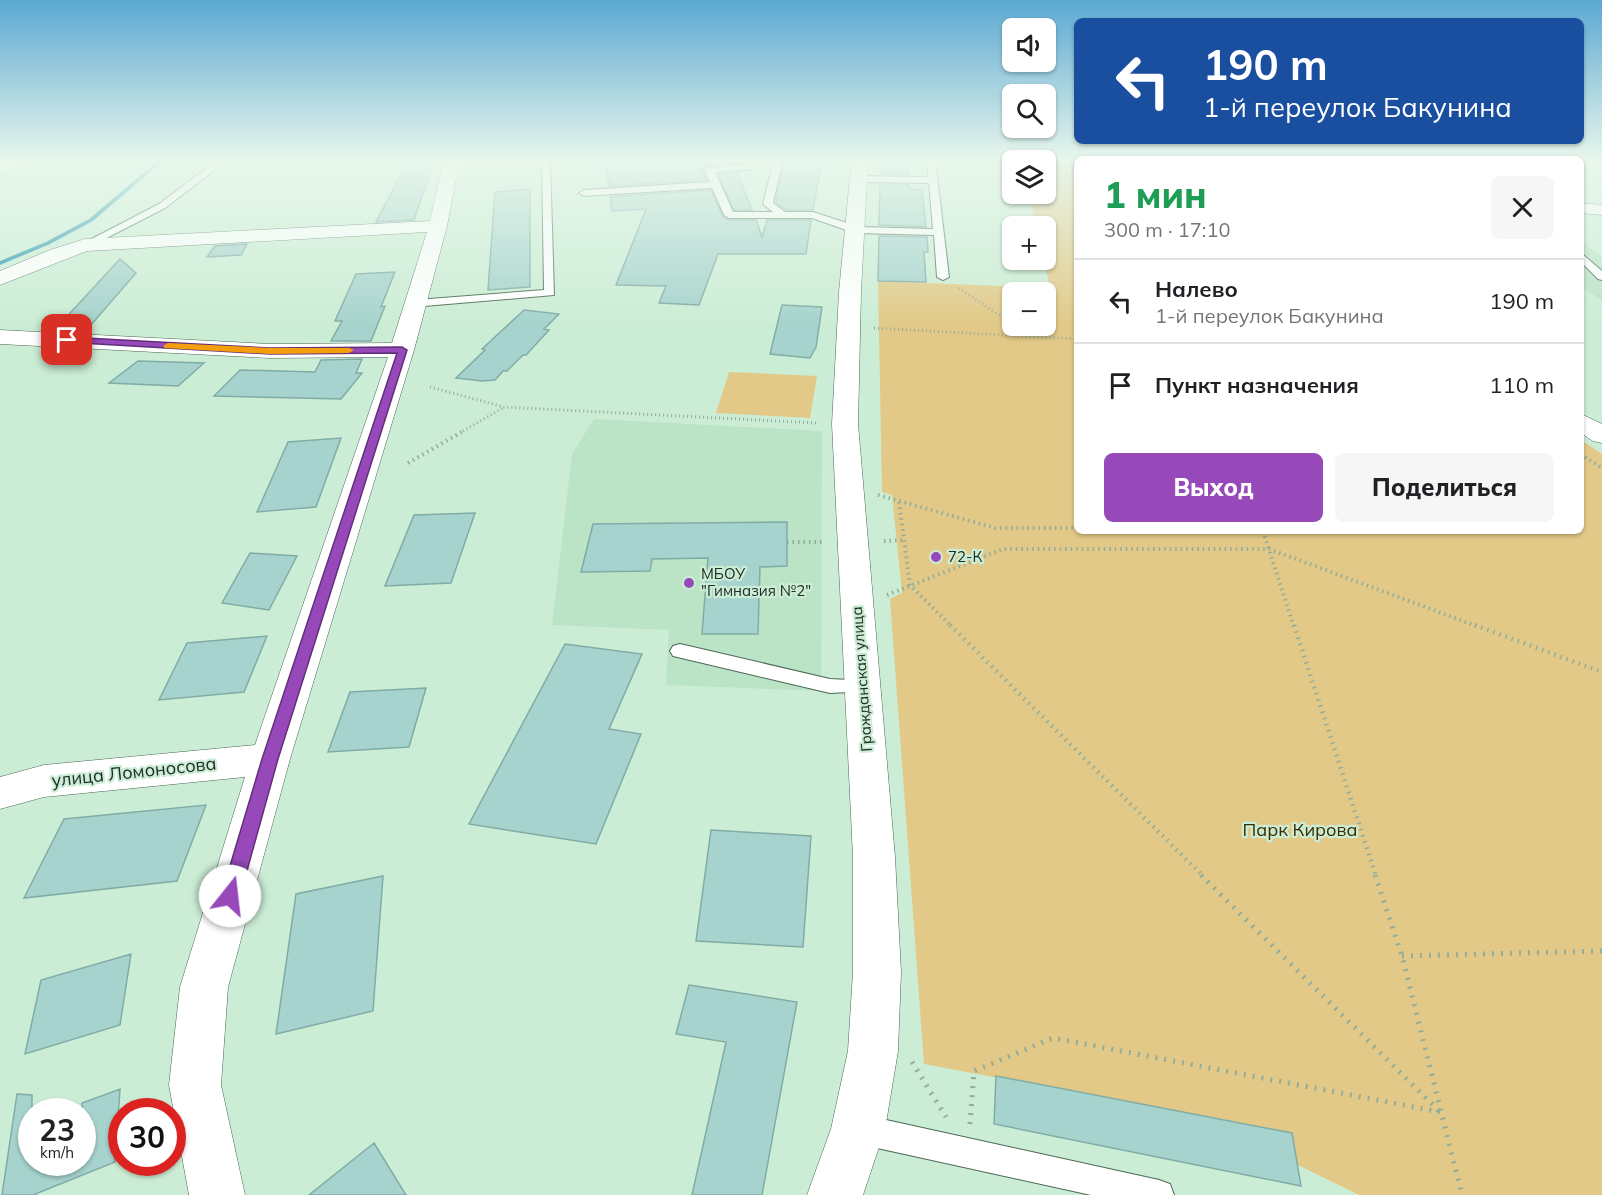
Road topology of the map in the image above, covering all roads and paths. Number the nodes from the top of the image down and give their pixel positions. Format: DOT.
graph roads {
  1 [pos="145,215"];
  2 [pos="440,215"];
  3 [pos="548,215"];
  4 [pos="806,215"];
  5 [pos="856,215"];
  6 [pos="937,215"];
  7 [pos="438,226"];
  8 [pos="855,229"];
  9 [pos="938,232"];
  10 [pos="85,245"];
  11 [pos="1584,259"];
  12 [pos="944,277"];
  13 [pos="1602,277"];
  14 [pos="0,279"];
  15 [pos="416,304"];
  16 [pos="1002,317"];
  17 [pos="870,328"];
  18 [pos="0,337"];
  19 [pos="1031,337"];
  20 [pos="1074,339"];
  21 [pos="402,350"];
  22 [pos="430,387"];
  23 [pos="504,407"];
  24 [pos="818,423"];
  25 [pos="1584,424"];
  26 [pos="1602,435"];
  27 [pos="1584,456"];
  28 [pos="408,463"];
  29 [pos="1602,468"];
  30 [pos="1074,528"];
  31 [pos="1264,534"];
  32 [pos="1269,549"];
  33 [pos="910,585"];
  34 [pos="680,651"];
  35 [pos="1602,672"];
  36 [pos="863,686"];
  37 [pos="270,759"];
  38 [pos="0,793"];
  39 [pos="1602,951"];
  40 [pos="1402,956"];
  41 [pos="1441,1113"];
  42 [pos="858,1129"];
  43 [pos="969,1152"];
  44 [pos="217,1195"];
  45 [pos="835,1195"];
  46 [pos="1159,1195"];
  47 [pos="1462,1195"];
  1 -- 10 [label="lane"];
  2 -- 7 [label="street"];
  3 -- 15 [label="lane"];
  4 -- 8 [label="lane"];
  5 -- 8 [label="street, Гражданская улица"];
  6 -- 9 [label="lane"];
  7 -- 10 [label="street"];
  7 -- 15 [label="street"];
  8 -- 9 [label="lane"];
  8 -- 36 [label="street, Гражданская улица"];
  9 -- 12 [label="lane"];
  10 -- 14 [label="street"];
  11 -- 13 [label="lane"];
  12 -- 16 [label="path"];
  15 -- 21 [label="street"];
  17 -- 19 [label="path"];
  18 -- 21 [label="street"];
  19 -- 20 [label="path"];
  21 -- 37 [label="street"];
  22 -- 23 [label="path"];
  23 -- 24 [label="path"];
  23 -- 28 [label="path"];
  25 -- 26 [label="street"];
  27 -- 29 [label="path"];
  30 -- 33 [label="path"];
  31 -- 32 [label="path"];
  32 -- 33 [label="path"];
  32 -- 35 [label="path"];
  32 -- 40 [label="path"];
  33 -- 41 [label="path"];
  34 -- 36 [label="lane"];
  36 -- 42 [label="street, Гражданская улица"];
  37 -- 38 [label="street, улица Ломоносова"];
  37 -- 44 [label="street"];
  39 -- 40 [label="path"];
  40 -- 41 [label="path"];
  41 -- 43 [label="path"];
  41 -- 47 [label="path"];
  42 -- 43 [label="lane"];
  42 -- 45 [label="street, Гражданская улица"];
  43 -- 46 [label="lane"];
}
